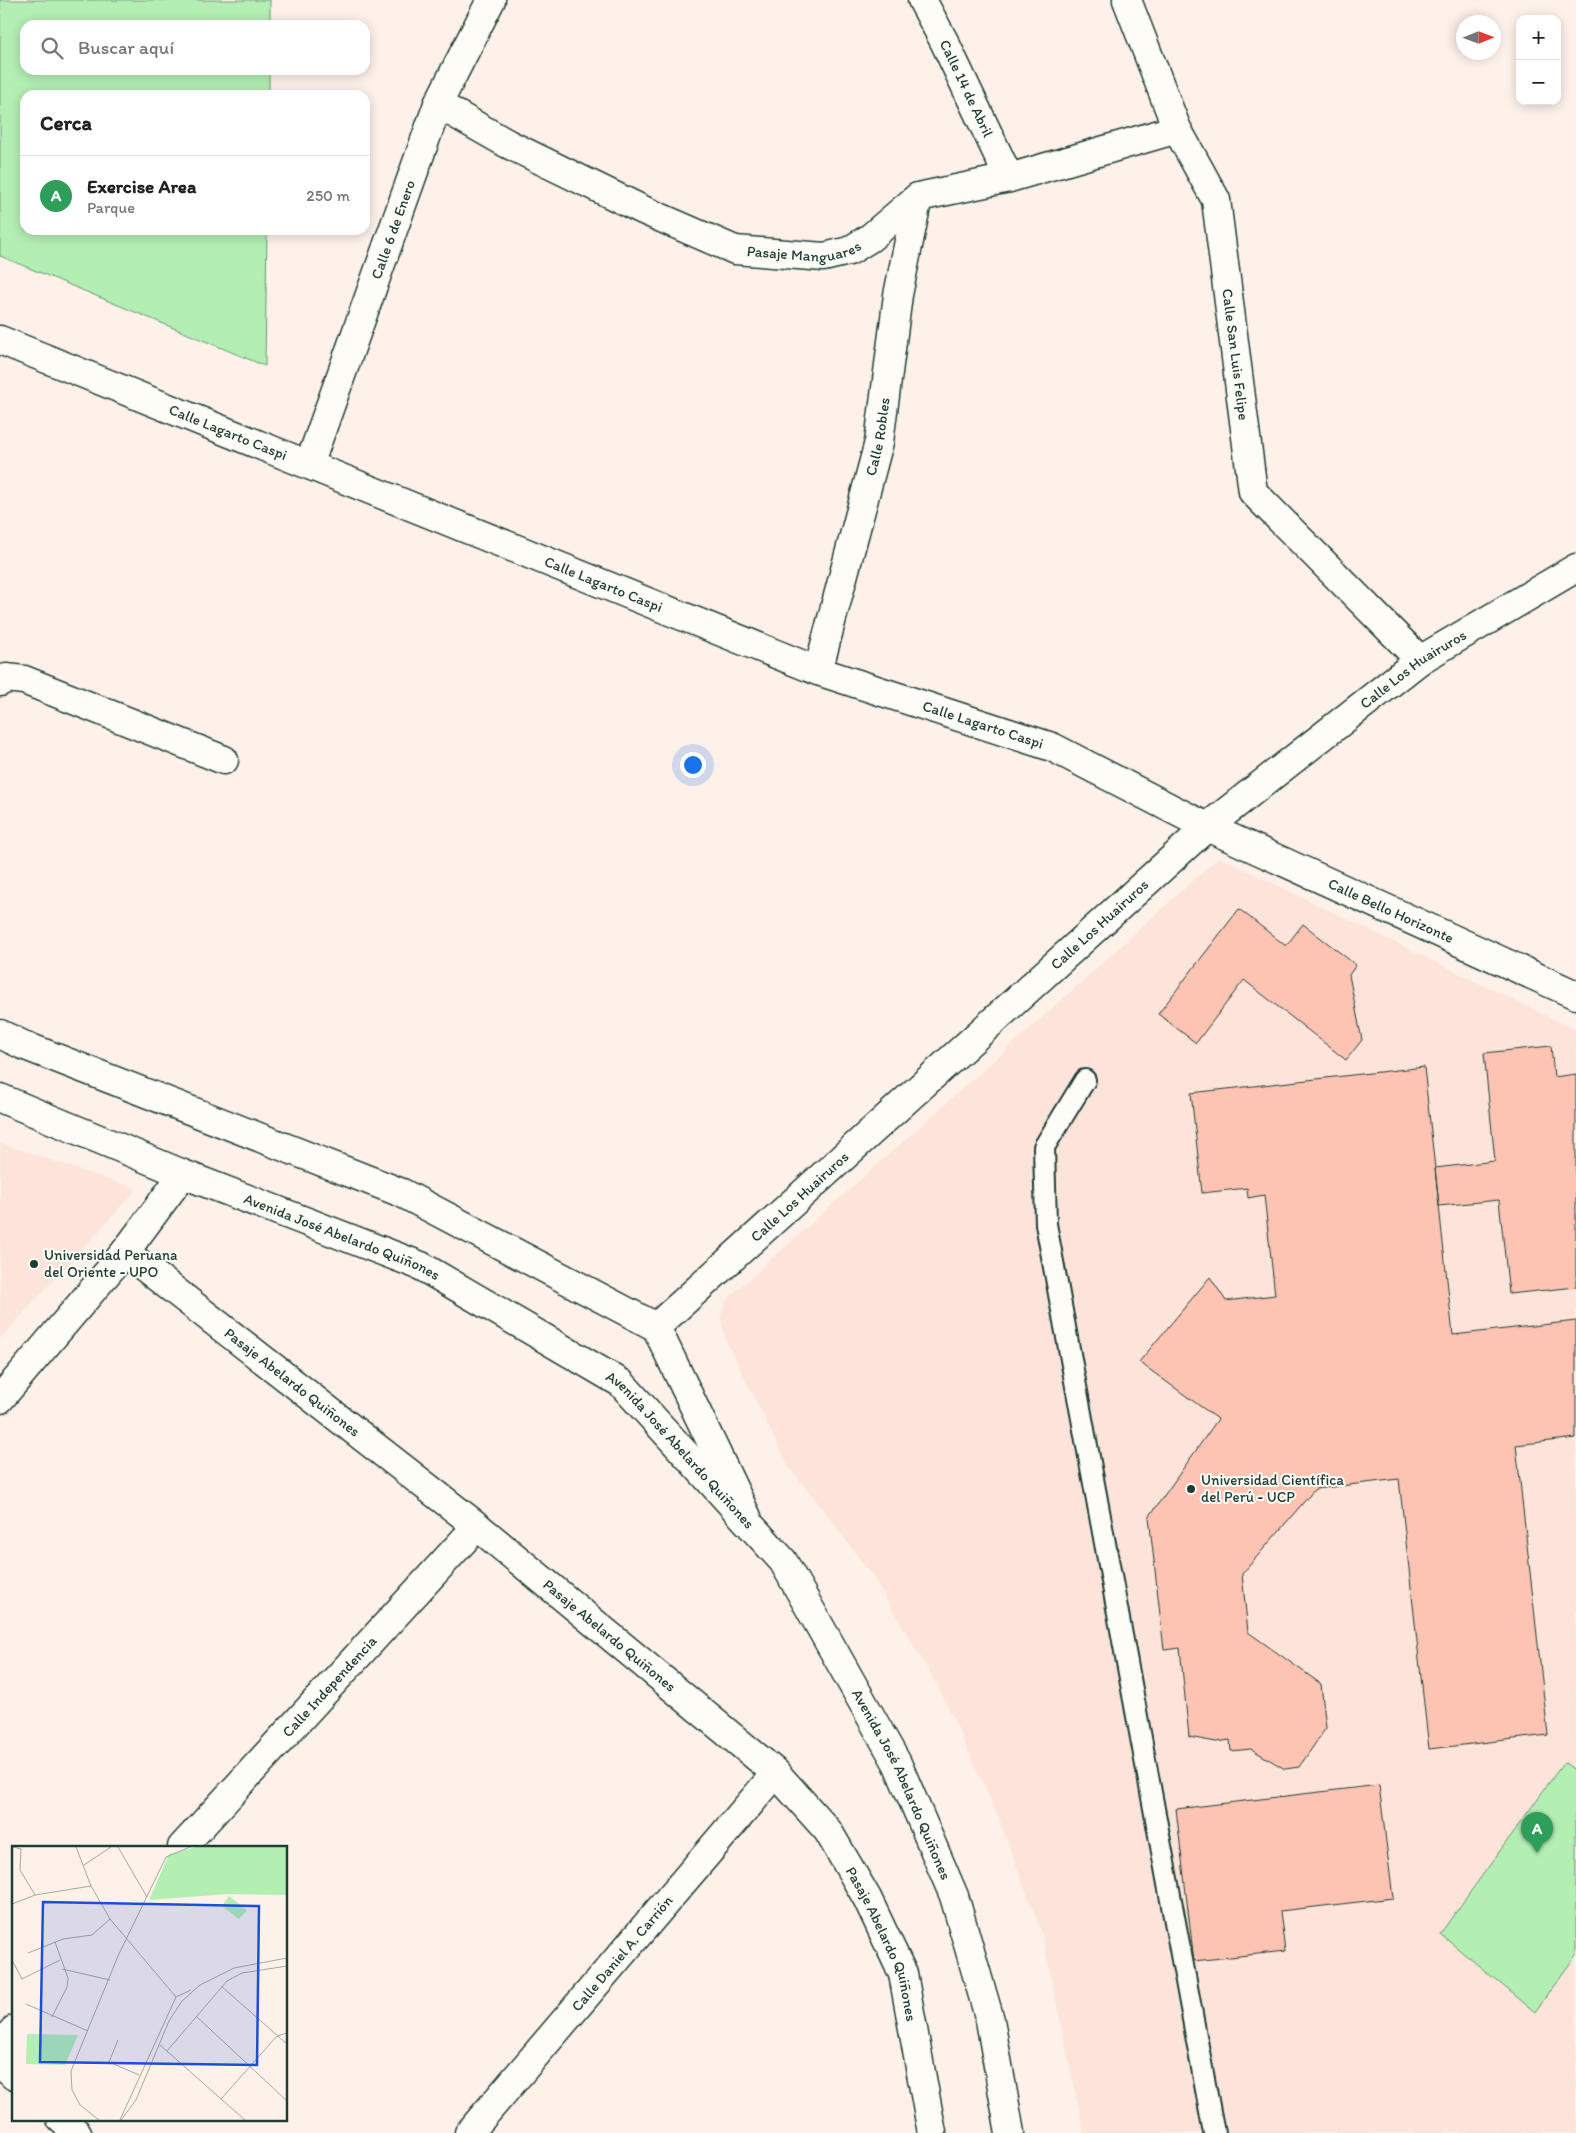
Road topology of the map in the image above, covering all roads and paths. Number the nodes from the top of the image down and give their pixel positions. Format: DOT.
graph roads {
  1 [pos="491,0"];
  2 [pos="922,0"];
  3 [pos="1127,0"];
  4 [pos="438,104"];
  5 [pos="1177,129"];
  6 [pos="1009,178"];
  7 [pos="918,197"];
  8 [pos="0,340"];
  9 [pos="309,466"];
  10 [pos="1576,568"];
  11 [pos="1420,660"];
  12 [pos="818,671"];
  13 [pos="0,682"];
  14 [pos="224,760"];
  15 [pos="1207,827"];
  16 [pos="1576,995"];
  17 [pos="0,1034"];
  18 [pos="1085,1080"];
  19 [pos="0,1098"];
  20 [pos="183,1174"];
  21 [pos="125,1252"];
  22 [pos="656,1327"];
  23 [pos="0,1399"];
  24 [pos="750,1525"];
  25 [pos="477,1526"];
  26 [pos="776,1774"];
  27 [pos="183,1846"];
  28 [pos="12,2032"];
  29 [pos="0,2044"];
  30 [pos="0,2063"];
  31 [pos="12,2074"];
  32 [pos="63,2120"];
  33 [pos="76,2133"];
  34 [pos="469,2133"];
  35 [pos="932,2133"];
  36 [pos="1010,2133"];
  37 [pos="1214,2133"];
  1 -- 4 [label="street, Calle 6 de Enero"];
  2 -- 6 [label="street, Calle 14 de Abril"];
  3 -- 5 [label="street, Calle San Luis Felipe"];
  4 -- 7 [label="street, Pasaje Manguares"];
  4 -- 9 [label="street, Calle 6 de Enero"];
  5 -- 6 [label="street, Pasaje Manguares"];
  5 -- 11 [label="street, Calle San Luis Felipe"];
  6 -- 7 [label="street, Pasaje Manguares"];
  7 -- 12 [label="street, Calle Robles"];
  8 -- 9 [label="street, Calle Lagarto Caspi"];
  9 -- 12 [label="street, Calle Lagarto Caspi"];
  10 -- 11 [label="street, Calle Los Huairuros"];
  11 -- 15 [label="street, Calle Los Huairuros"];
  12 -- 15 [label="street, Calle Lagarto Caspi"];
  13 -- 14 [label="street"];
  15 -- 16 [label="street, Calle Bello Horizonte"];
  15 -- 22 [label="street, Calle Los Huairuros"];
  17 -- 22 [label="street"];
  18 -- 37 [label="lane"];
  19 -- 20 [label="street, Avenida José Abelardo Quiñones"];
  20 -- 21 [label="street"];
  20 -- 24 [label="street, Avenida José Abelardo Quiñones"];
  21 -- 23 [label="street"];
  21 -- 25 [label="street, Pasaje Abelardo Quiñones"];
  22 -- 24 [label="street"];
  24 -- 36 [label="street, Avenida José Abelardo Quiñones"];
  25 -- 26 [label="street, Pasaje Abelardo Quiñones"];
  25 -- 27 [label="street, Calle Independencia"];
  26 -- 34 [label="street, Calle Daniel A. Carrión"];
  26 -- 35 [label="street, Pasaje Abelardo Quiñones"];
  28 -- 29 [label="street"];
  30 -- 31 [label="street"];
  32 -- 33 [label="street"];
}
